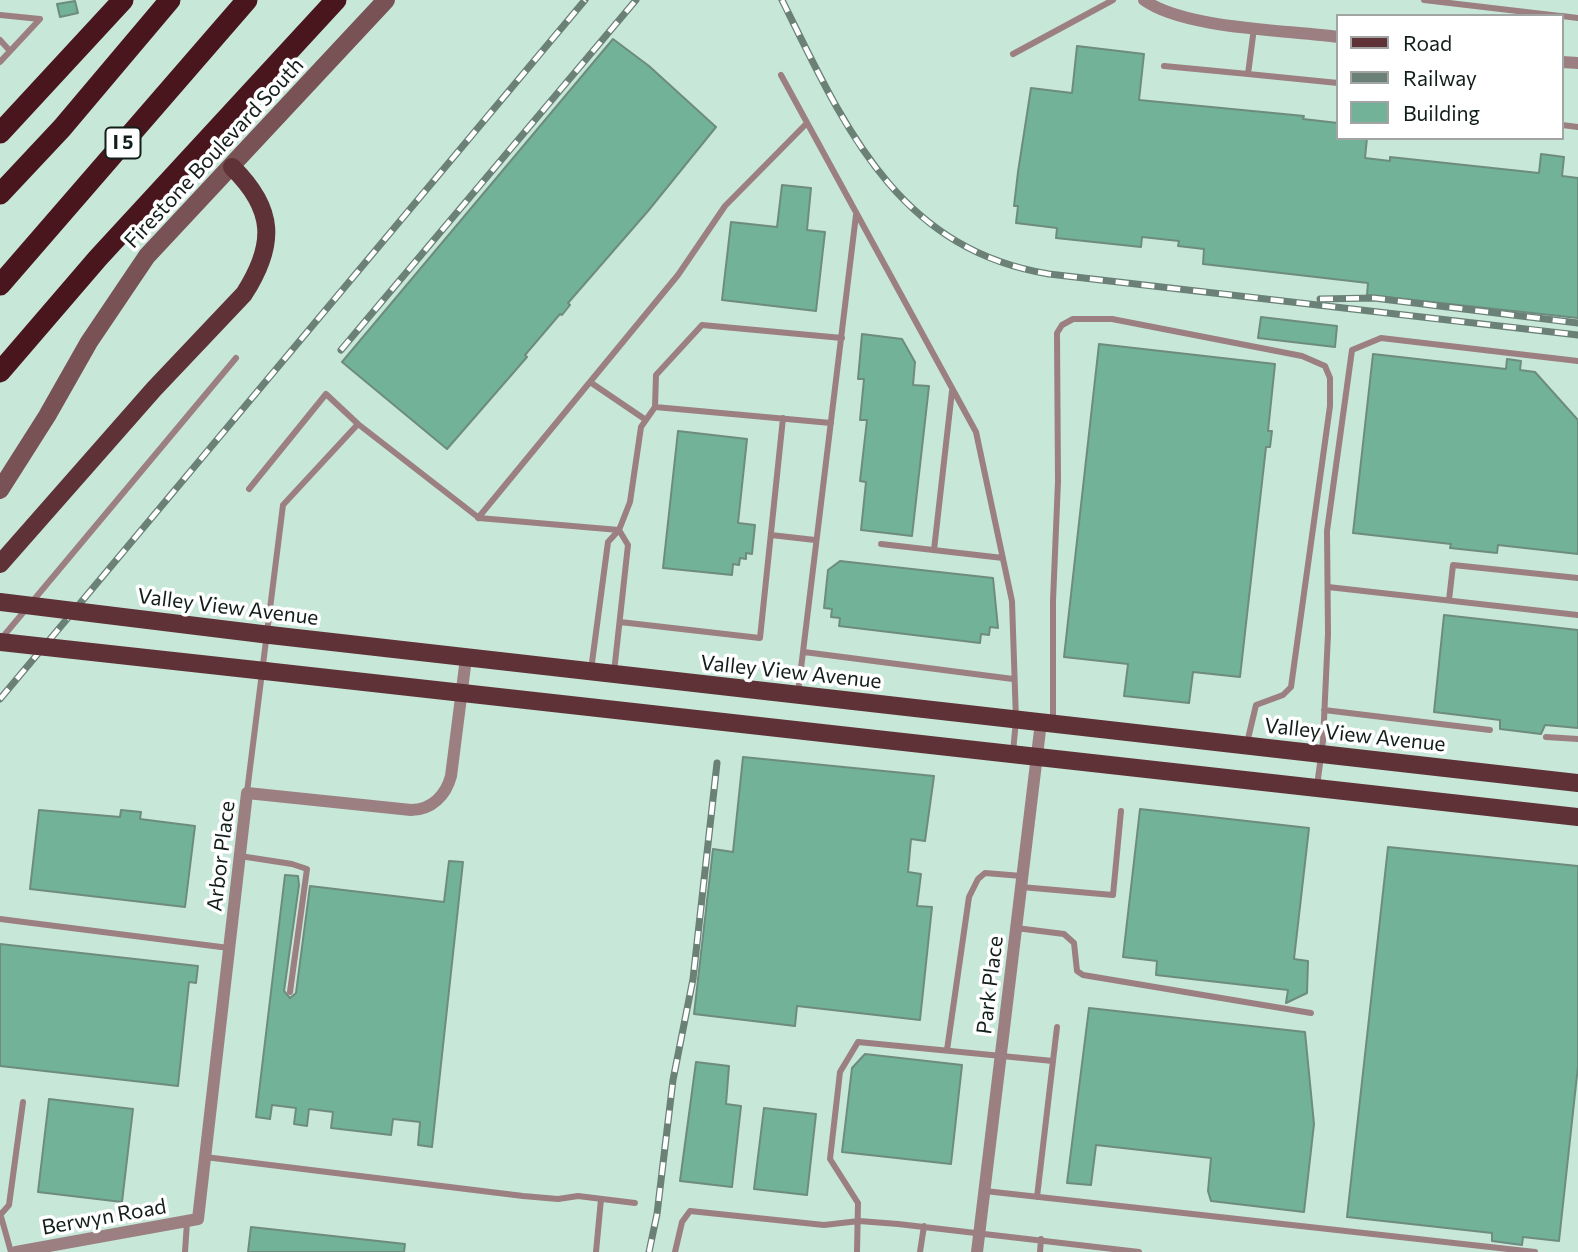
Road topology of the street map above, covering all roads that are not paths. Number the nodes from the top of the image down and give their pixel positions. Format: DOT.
graph roads {
  1 [pos="123,0"];
  2 [pos="170,0"];
  3 [pos="247,0"];
  4 [pos="336,0"];
  5 [pos="386,0"];
  6 [pos="1114,0"];
  7 [pos="1144,0"];
  8 [pos="1424,0"];
  9 [pos="1544,14"];
  10 [pos="0,15"];
  11 [pos="1254,27"];
  12 [pos="1336,37"];
  13 [pos="0,40"];
  14 [pos="10,51"];
  15 [pos="1013,54"];
  16 [pos="0,62"];
  17 [pos="1164,65"];
  18 [pos="1248,74"];
  19 [pos="781,75"];
  20 [pos="1336,83"];
  21 [pos="807,123"];
  22 [pos="0,133"];
  23 [pos="232,167"];
  24 [pos="0,194"];
  25 [pos="856,215"];
  26 [pos="0,285"];
  27 [pos="842,338"];
  28 [pos="236,358"];
  29 [pos="1578,361"];
  30 [pos="0,372"];
  31 [pos="590,382"];
  32 [pos="953,389"];
  33 [pos="654,407"];
  34 [pos="783,418"];
  35 [pos="646,420"];
  36 [pos="358,424"];
  37 [pos="831,424"];
  38 [pos="249,489"];
  39 [pos="0,490"];
  40 [pos="478,518"];
  41 [pos="619,530"];
  42 [pos="771,535"];
  43 [pos="815,540"];
  44 [pos="881,544"];
  45 [pos="934,550"];
  46 [pos="1003,558"];
  47 [pos="0,564"];
  48 [pos="1578,578"];
  49 [pos="1328,587"];
  50 [pos="1449,600"];
  51 [pos="0,602"];
  52 [pos="1578,615"];
  53 [pos="620,622"];
  54 [pos="0,641"];
  55 [pos="804,652"];
  56 [pos="466,658"];
  57 [pos="591,672"];
  58 [pos="614,674"];
  59 [pos="1013,679"];
  60 [pos="462,692"];
  61 [pos="797,695"];
  62 [pos="1324,710"];
  63 [pos="1016,720"];
  64 [pos="1047,723"];
  65 [pos="1490,730"];
  66 [pos="1546,737"];
  67 [pos="1578,739"];
  68 [pos="1246,746"];
  69 [pos="1012,754"];
  70 [pos="1321,754"];
  71 [pos="1037,756"];
  72 [pos="1578,783"];
  73 [pos="1317,788"];
  74 [pos="247,793"];
  75 [pos="1122,811"];
  76 [pos="1578,817"];
  77 [pos="240,856"];
  78 [pos="1022,882"];
  79 [pos="0,919"];
  80 [pos="1016,928"];
  81 [pos="229,948"];
  82 [pos="290,992"];
  83 [pos="1311,1013"];
  84 [pos="1057,1027"];
  85 [pos="947,1050"];
  86 [pos="1001,1055"];
  87 [pos="1054,1061"];
  88 [pos="23,1102"];
  89 [pos="205,1157"];
  90 [pos="985,1191"];
  91 [pos="1037,1197"];
  92 [pos="601,1199"];
  93 [pos="635,1203"];
  94 [pos="1,1213"];
  95 [pos="193,1220"];
  96 [pos="859,1221"];
  97 [pos="924,1226"];
  98 [pos="980,1232"];
  99 [pos="1041,1240"];
  100 [pos="89,1246"];
  101 [pos="13,1252"];
  102 [pos="185,1252"];
  103 [pos="596,1252"];
  104 [pos="675,1252"];
  105 [pos="857,1252"];
  106 [pos="920,1252"];
  107 [pos="977,1252"];
  108 [pos="1040,1252"];
  109 [pos="1139,1252"];
  110 [pos="1535,1252"];
  1 -- 22 [label="highway"];
  2 -- 24 [label="highway"];
  3 -- 26 [label="highway, I 5"];
  4 -- 30 [label="highway"];
  5 -- 23 [label="street, Firestone Boulevard South"];
  6 -- 15 [label="lane"];
  7 -- 11 [label="street"];
  8 -- 9 [label="lane"];
  10 -- 14 [label="lane"];
  11 -- 12 [label="street"];
  11 -- 18 [label="lane"];
  13 -- 14 [label="lane"];
  14 -- 16 [label="lane"];
  17 -- 18 [label="lane"];
  18 -- 20 [label="lane"];
  19 -- 21 [label="lane"];
  21 -- 25 [label="lane"];
  21 -- 31 [label="lane"];
  23 -- 39 [label="street, Firestone Boulevard South"];
  23 -- 47 [label="main road"];
  25 -- 27 [label="lane"];
  25 -- 32 [label="lane"];
  27 -- 33 [label="lane"];
  27 -- 37 [label="lane"];
  28 -- 54 [label="lane"];
  29 -- 49 [label="lane"];
  31 -- 35 [label="lane"];
  31 -- 40 [label="lane"];
  32 -- 45 [label="lane"];
  32 -- 46 [label="lane"];
  33 -- 34 [label="lane"];
  33 -- 35 [label="lane"];
  34 -- 37 [label="lane"];
  34 -- 42 [label="lane"];
  35 -- 41 [label="lane"];
  36 -- 38 [label="lane"];
  36 -- 40 [label="lane"];
  36 -- 74 [label="lane"];
  37 -- 43 [label="lane"];
  40 -- 41 [label="lane"];
  41 -- 53 [label="lane"];
  41 -- 57 [label="lane"];
  42 -- 43 [label="lane"];
  42 -- 53 [label="lane"];
  43 -- 55 [label="lane"];
  44 -- 45 [label="lane"];
  45 -- 46 [label="lane"];
  46 -- 59 [label="lane"];
  48 -- 50 [label="lane"];
  49 -- 50 [label="lane"];
  49 -- 62 [label="lane"];
  50 -- 52 [label="lane"];
  51 -- 56 [label="main road, Valley View Avenue, bridge"];
  53 -- 58 [label="lane"];
  54 -- 60 [label="main road, bridge"];
  55 -- 59 [label="lane"];
  55 -- 61 [label="lane"];
  56 -- 57 [label="main road, Valley View Avenue"];
  56 -- 60 [label="street, Arbor Place"];
  57 -- 58 [label="main road, Valley View Avenue"];
  58 -- 61 [label="main road, Valley View Avenue"];
  59 -- 63 [label="lane"];
  60 -- 69 [label="main road"];
  60 -- 74 [label="street, Arbor Place"];
  61 -- 63 [label="main road, Valley View Avenue"];
  62 -- 65 [label="lane"];
  62 -- 70 [label="lane"];
  63 -- 64 [label="main road, Valley View Avenue"];
  63 -- 69 [label="lane"];
  64 -- 68 [label="main road, Valley View Avenue"];
  64 -- 68 [label="lane"];
  64 -- 71 [label="street, Park Place"];
  66 -- 67 [label="lane"];
  68 -- 70 [label="main road, Valley View Avenue"];
  69 -- 71 [label="main road"];
  70 -- 72 [label="main road, Valley View Avenue"];
  70 -- 73 [label="lane"];
  71 -- 73 [label="main road"];
  71 -- 78 [label="street, Park Place"];
  73 -- 76 [label="main road"];
  74 -- 77 [label="street, Arbor Place"];
  75 -- 78 [label="lane"];
  77 -- 81 [label="street, Arbor Place"];
  77 -- 82 [label="lane"];
  78 -- 80 [label="street, Park Place"];
  78 -- 85 [label="lane"];
  79 -- 81 [label="lane"];
  80 -- 83 [label="lane"];
  80 -- 86 [label="street, Park Place"];
  81 -- 89 [label="street, Arbor Place"];
  84 -- 87 [label="lane"];
  85 -- 86 [label="lane"];
  85 -- 96 [label="lane"];
  86 -- 87 [label="lane"];
  86 -- 90 [label="street, Park Place"];
  87 -- 91 [label="lane"];
  88 -- 94 [label="lane"];
  89 -- 92 [label="lane"];
  89 -- 95 [label="street, Arbor Place"];
  90 -- 91 [label="lane"];
  90 -- 98 [label="street, Park Place"];
  91 -- 110 [label="lane"];
  92 -- 93 [label="lane"];
  92 -- 103 [label="lane"];
  94 -- 101 [label="lane"];
  95 -- 100 [label="street, Berwyn Road"];
  95 -- 102 [label="lane"];
  96 -- 97 [label="lane"];
  96 -- 104 [label="lane"];
  96 -- 105 [label="lane"];
  97 -- 98 [label="lane"];
  97 -- 106 [label="lane"];
  98 -- 99 [label="lane"];
  98 -- 107 [label="street, Park Place"];
  99 -- 108 [label="lane"];
  99 -- 109 [label="lane"];
  100 -- 101 [label="street, Berwyn Road"];
}
